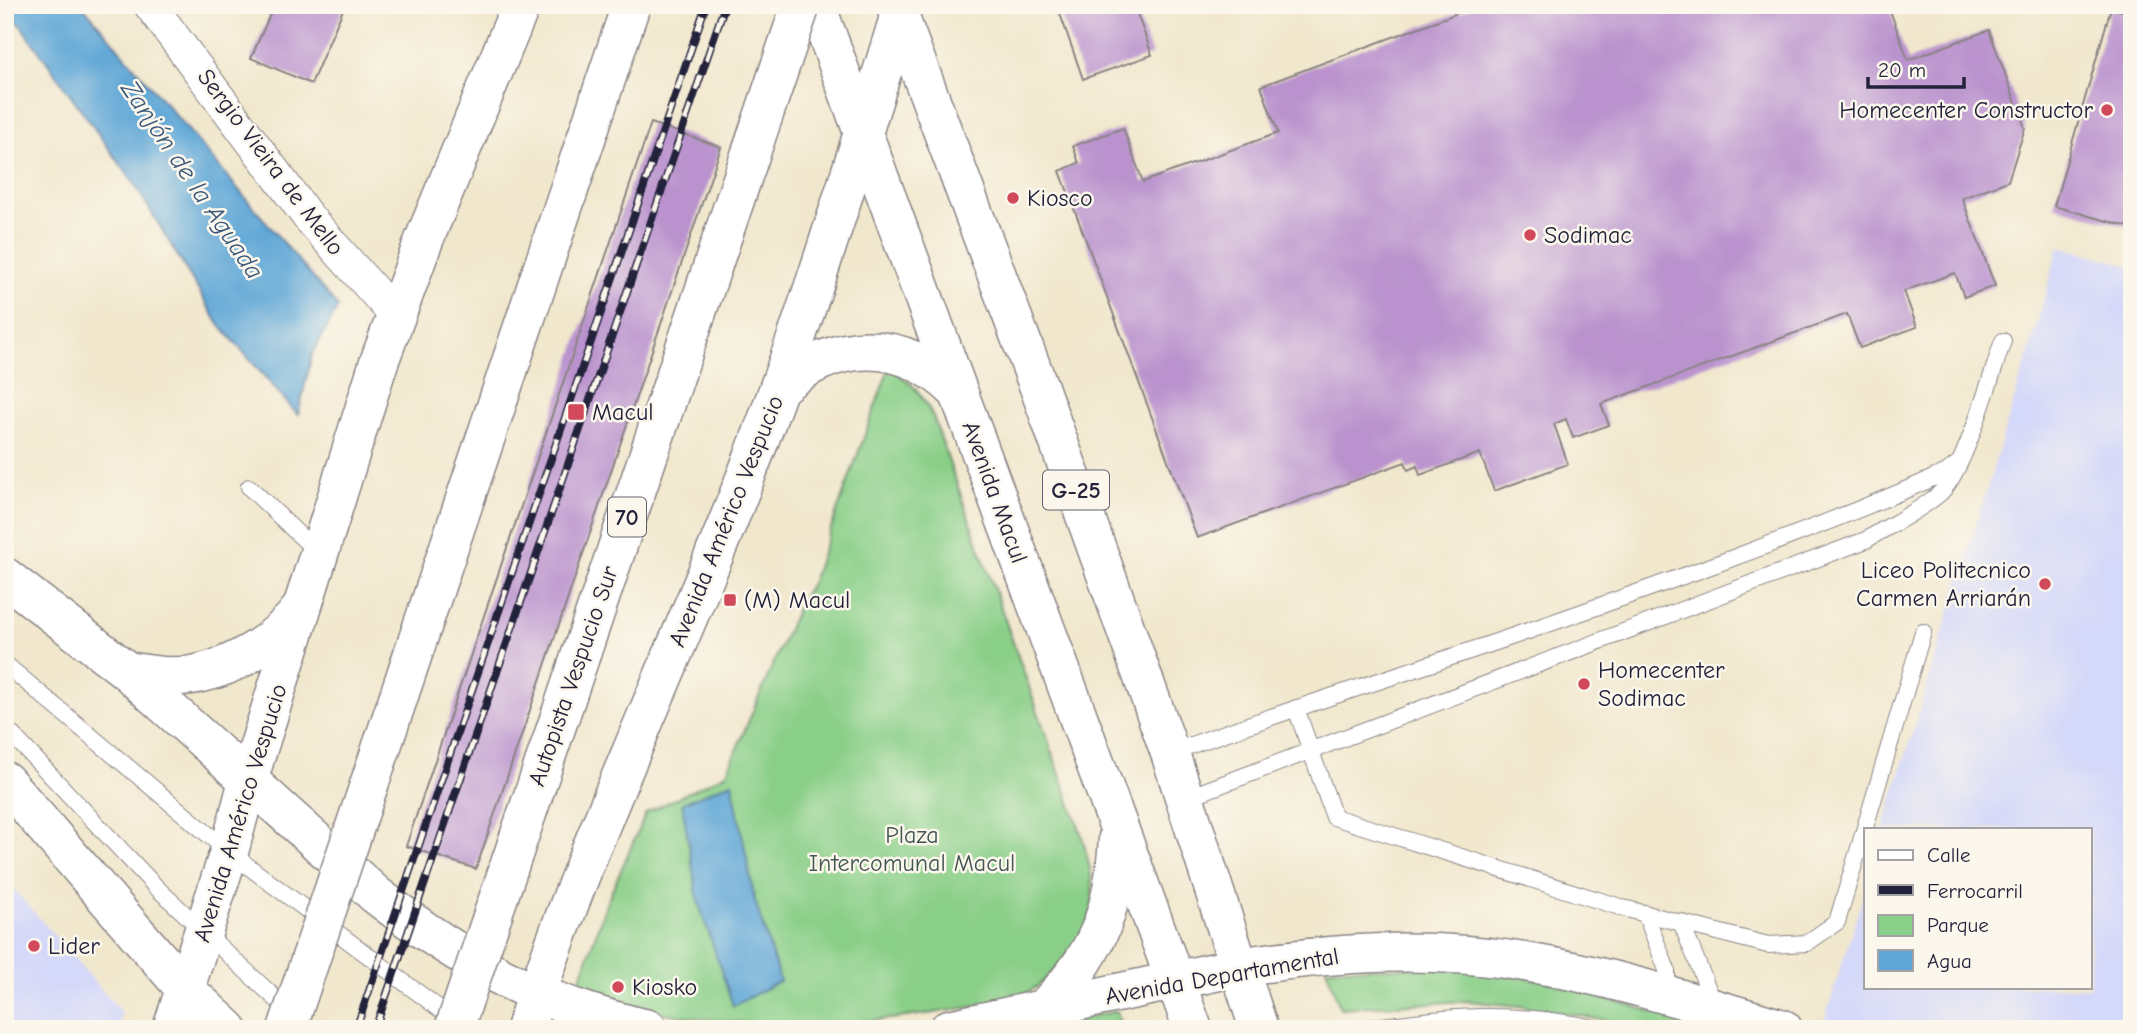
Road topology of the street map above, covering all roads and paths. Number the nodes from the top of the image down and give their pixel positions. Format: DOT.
graph roads {
  1 [pos="150,5"];
  2 [pos="521,5"];
  3 [pos="631,5"];
  4 [pos="801,5"];
  5 [pos="816,5"];
  6 [pos="899,9"];
  7 [pos="864,136"];
  8 [pos="396,316"];
  9 [pos="2003,341"];
  10 [pos="779,388"];
  11 [pos="957,391"];
  12 [pos="1961,461"];
  13 [pos="249,487"];
  14 [pos="1848,516"];
  15 [pos="1866,540"];
  16 [pos="319,554"];
  17 [pos="5,577"];
  18 [pos="302,607"];
  19 [pos="1923,632"];
  20 [pos="5,664"];
  21 [pos="127,671"];
  22 [pos="1296,708"];
  23 [pos="5,727"];
  24 [pos="1310,752"];
  25 [pos="1170,753"];
  26 [pos="248,781"];
  27 [pos="5,782"];
  28 [pos="1186,798"];
  29 [pos="1119,824"];
  30 [pos="1865,828"];
  31 [pos="1864,831"];
  32 [pos="229,852"];
  33 [pos="1645,913"];
  34 [pos="1681,922"];
  35 [pos="204,931"];
  36 [pos="1238,967"];
  37 [pos="1176,979"];
  38 [pos="186,990"];
  39 [pos="1651,992"];
  40 [pos="536,993"];
  41 [pos="1716,1009"];
  42 [pos="1041,1011"];
  43 [pos="172,1029"];
  44 [pos="228,1029"];
  45 [pos="287,1029"];
  46 [pos="307,1029"];
  47 [pos="454,1029"];
  48 [pos="466,1029"];
  49 [pos="525,1029"];
  50 [pos="648,1029"];
  51 [pos="948,1029"];
  52 [pos="1193,1029"];
  53 [pos="1259,1029"];
  54 [pos="1361,1029"];
  55 [pos="1599,1029"];
  56 [pos="1783,1029"];
  1 -- 8 [label="street, Sergio Vieira de Mello"];
  2 -- 8 [label="main road, Avenida Américo Vespucio"];
  3 -- 45 [label="main road, bridge"];
  4 -- 47 [label="main road, Autopista Vespucio Sur / 70, bridge"];
  5 -- 7 [label="main road, Avenida Macul"];
  6 -- 7 [label="main road, Avenida Américo Vespucio"];
  6 -- 25 [label="main road, G-25"];
  7 -- 10 [label="main road, Avenida Américo Vespucio"];
  7 -- 11 [label="main road, Avenida Macul"];
  8 -- 16 [label="main road, Avenida Américo Vespucio"];
  9 -- 12 [label="lane"];
  10 -- 11 [label="main road"];
  10 -- 40 [label="main road, Avenida Américo Vespucio"];
  11 -- 29 [label="main road, Avenida Macul"];
  12 -- 14 [label="lane"];
  12 -- 15 [label="lane"];
  13 -- 16 [label="lane"];
  14 -- 15 [label="lane"];
  14 -- 22 [label="lane"];
  15 -- 24 [label="lane"];
  16 -- 18 [label="main road, Avenida Américo Vespucio"];
  17 -- 21 [label="main road"];
  18 -- 21 [label="main road"];
  18 -- 26 [label="main road, Avenida Américo Vespucio"];
  19 -- 30 [label="lane"];
  20 -- 32 [label="lane"];
  21 -- 26 [label="main road"];
  22 -- 24 [label="lane"];
  22 -- 25 [label="lane"];
  23 -- 35 [label="lane"];
  24 -- 28 [label="lane"];
  24 -- 33 [label="lane"];
  25 -- 28 [label="main road, G-25"];
  26 -- 32 [label="main road, Avenida Américo Vespucio"];
  26 -- 40 [label="main road"];
  27 -- 38 [label="main road"];
  28 -- 36 [label="main road, G-25"];
  29 -- 37 [label="main road, Avenida Macul"];
  29 -- 42 [label="main road"];
  31 -- 34 [label="lane"];
  32 -- 35 [label="main road, Avenida Américo Vespucio"];
  32 -- 48 [label="lane"];
  33 -- 34 [label="lane"];
  33 -- 39 [label="lane"];
  34 -- 41 [label="lane"];
  35 -- 38 [label="main road, Avenida Américo Vespucio"];
  35 -- 46 [label="lane"];
  36 -- 37 [label="main road, Avenida Departamental"];
  36 -- 39 [label="main road, Avenida Departamental"];
  36 -- 53 [label="main road, G-25"];
  37 -- 42 [label="main road, Avenida Departamental"];
  37 -- 52 [label="main road, Avenida Macul"];
  38 -- 43 [label="main road, Avenida Américo Vespucio"];
  38 -- 44 [label="main road"];
  39 -- 41 [label="main road, Avenida Departamental"];
  40 -- 49 [label="main road, Avenida Américo Vespucio"];
  40 -- 50 [label="main road"];
  41 -- 56 [label="main road, Avenida Departamental"];
  42 -- 51 [label="main road, Avenida Departamental"];
  54 -- 55 [label="lane"];
}
